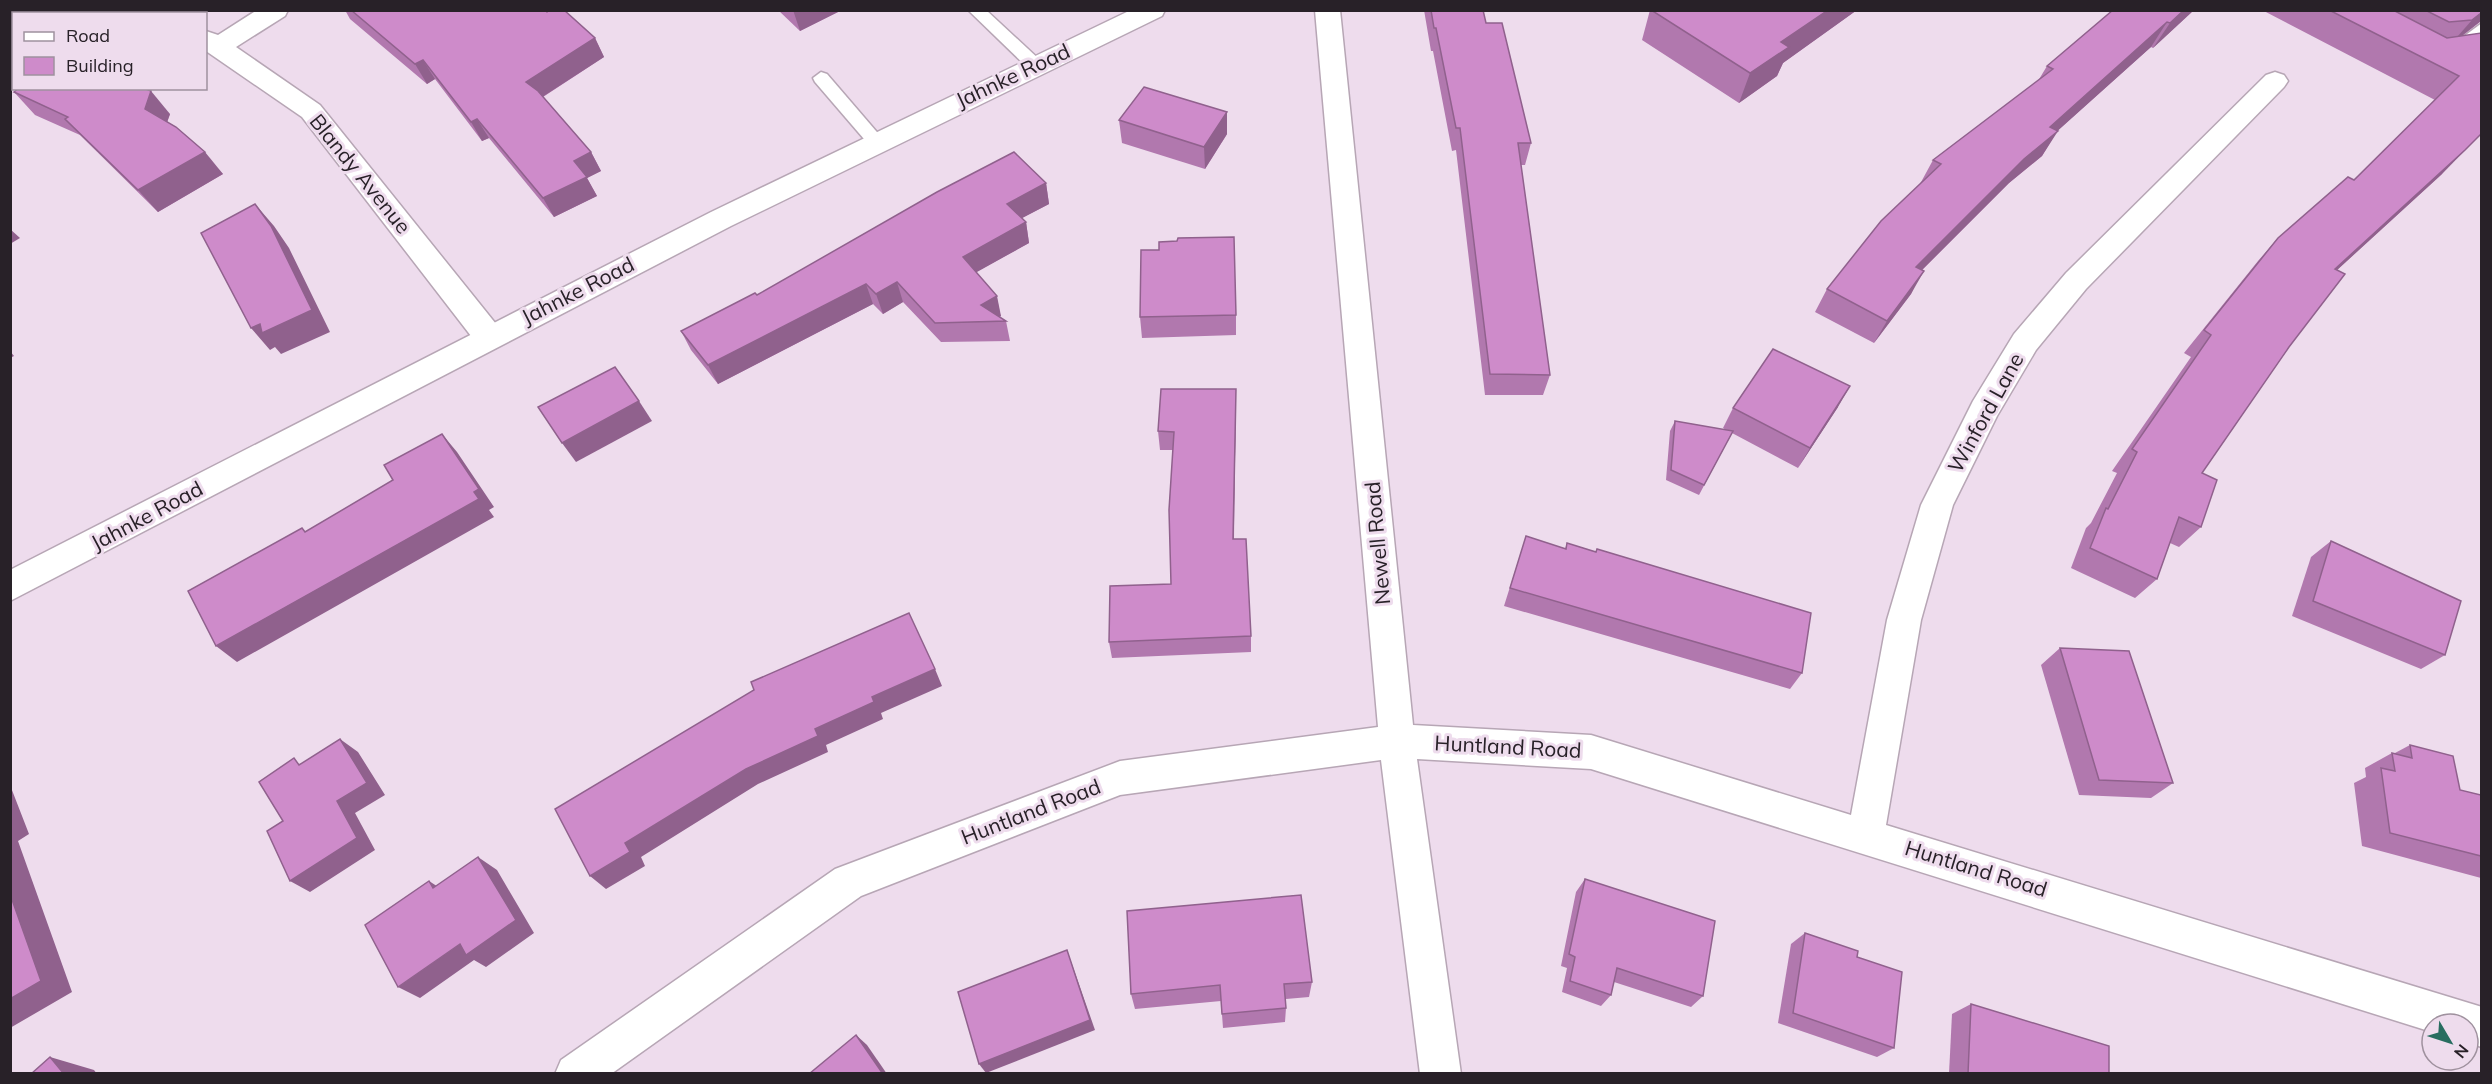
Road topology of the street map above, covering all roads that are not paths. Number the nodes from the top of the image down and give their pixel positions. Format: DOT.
graph roads {
  1 [pos="276,10"];
  2 [pos="976,10"];
  3 [pos="1153,10"];
  4 [pos="1327,10"];
  5 [pos="2481,28"];
  6 [pos="212,43"];
  7 [pos="2435,54"];
  8 [pos="1035,65"];
  9 [pos="821,78"];
  10 [pos="2276,81"];
  11 [pos="876,142"];
  12 [pos="489,337"];
  13 [pos="10,587"];
  14 [pos="1397,741"];
  15 [pos="1866,835"];
  16 [pos="2481,1027"];
  17 [pos="575,1074"];
  18 [pos="1441,1074"];
  1 -- 6 [label="street"];
  2 -- 8 [label="lane"];
  3 -- 8 [label="street, Jahnke Road"];
  4 -- 14 [label="street, Newell Road"];
  5 -- 7 [label="lane"];
  6 -- 12 [label="street, Blandy Avenue"];
  8 -- 11 [label="street, Jahnke Road"];
  9 -- 11 [label="lane"];
  10 -- 15 [label="street, Winford Lane"];
  11 -- 12 [label="street, Jahnke Road"];
  12 -- 13 [label="street, Jahnke Road"];
  14 -- 15 [label="street, Huntland Road"];
  14 -- 17 [label="street, Huntland Road"];
  14 -- 18 [label="street, Newell Road"];
  15 -- 16 [label="street, Huntland Road"];
}
